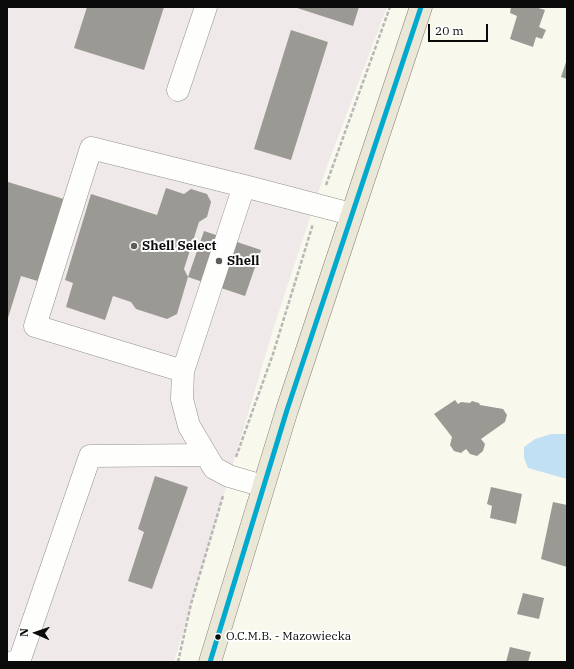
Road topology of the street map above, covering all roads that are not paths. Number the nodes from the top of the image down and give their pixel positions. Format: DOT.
graph roads {
  1 [pos="206,7"];
  2 [pos="421,7"];
  3 [pos="178,90"];
  4 [pos="244,186"];
  5 [pos="351,214"];
  6 [pos="183,371"];
  7 [pos="206,455"];
  8 [pos="263,486"];
  9 [pos="13,662"];
  10 [pos="210,662"];
  1 -- 3 [label="lane"];
  2 -- 5 [label="main road"];
  4 -- 5 [label="lane"];
  4 -- 6 [label="lane"];
  4 -- 6 [label="lane"];
  5 -- 8 [label="main road"];
  6 -- 7 [label="lane"];
  7 -- 8 [label="lane"];
  7 -- 9 [label="lane"];
  8 -- 10 [label="main road"];
}
